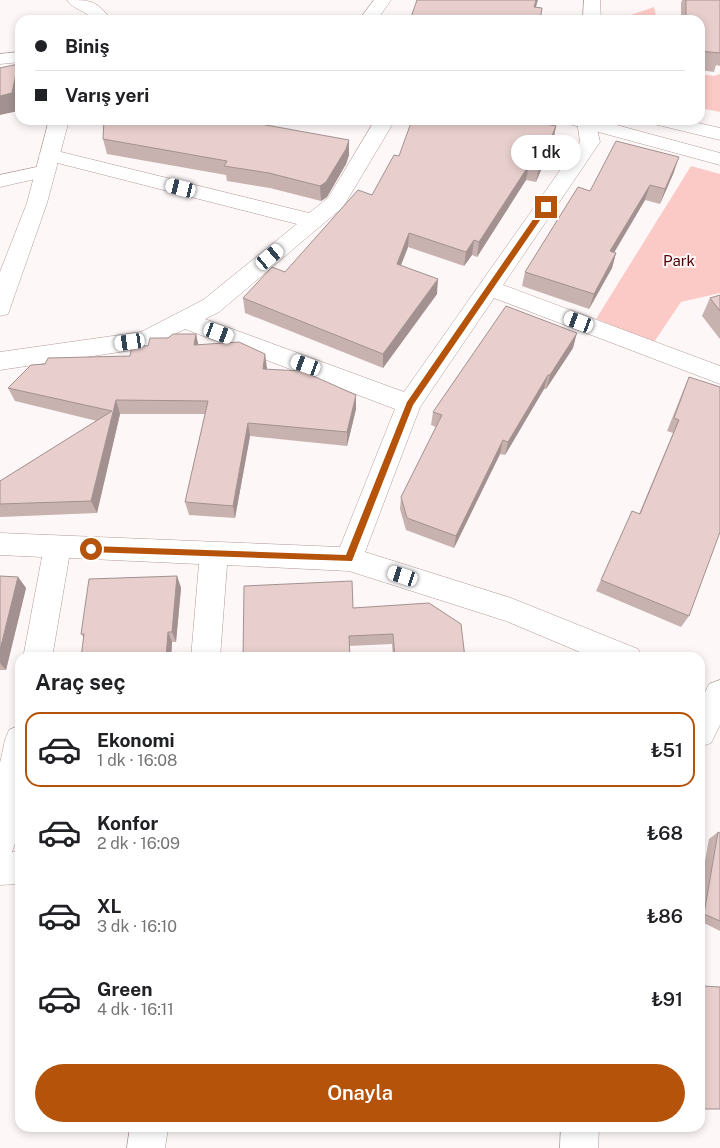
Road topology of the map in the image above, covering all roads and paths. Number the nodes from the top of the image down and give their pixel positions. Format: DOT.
graph roads {
  1 [pos="75,0"];
  2 [pos="383,0"];
  3 [pos="592,0"];
  4 [pos="91,15"];
  5 [pos="372,15"];
  6 [pos="592,15"];
  7 [pos="15,40"];
  8 [pos="0,42"];
  9 [pos="15,58"];
  10 [pos="0,60"];
  11 [pos="58,125"];
  12 [pos="382,125"];
  13 [pos="585,125"];
  14 [pos="601,125"];
  15 [pos="682,125"];
  16 [pos="720,134"];
  17 [pos="720,159"];
  18 [pos="48,163"];
  19 [pos="0,180"];
  20 [pos="313,221"];
  21 [pos="490,288"];
  22 [pos="0,308"];
  23 [pos="184,320"];
  24 [pos="0,361"];
  25 [pos="720,375"];
  26 [pos="409,404"];
  27 [pos="0,544"];
  28 [pos="58,547"];
  29 [pos="214,554"];
  30 [pos="349,559"];
  31 [pos="37,652"];
  32 [pos="206,652"];
  33 [pos="613,652"];
  34 [pos="705,688"];
  35 [pos="720,694"];
  36 [pos="705,723"];
  37 [pos="15,765"];
  38 [pos="0,841"];
  39 [pos="15,868"];
  40 [pos="0,869"];
  41 [pos="148,1132"];
  42 [pos="580,1132"];
  43 [pos="146,1148"];
  44 [pos="579,1148"];
  1 -- 4 [label="street"];
  2 -- 5 [label="street"];
  3 -- 6 [label="street"];
  7 -- 8 [label="street"];
  9 -- 10 [label="street"];
  11 -- 18 [label="street"];
  12 -- 20 [label="street"];
  13 -- 21 [label="street"];
  14 -- 17 [label="street"];
  15 -- 16 [label="street"];
  18 -- 19 [label="street"];
  18 -- 20 [label="street"];
  18 -- 22 [label="street"];
  20 -- 23 [label="street"];
  21 -- 25 [label="street"];
  21 -- 26 [label="street"];
  23 -- 24 [label="street"];
  23 -- 26 [label="street"];
  26 -- 30 [label="street"];
  27 -- 28 [label="street"];
  28 -- 29 [label="street"];
  28 -- 31 [label="street"];
  29 -- 30 [label="street"];
  29 -- 32 [label="street"];
  30 -- 33 [label="street"];
  34 -- 35 [label="street"];
  35 -- 36 [label="street"];
  37 -- 38 [label="street"];
  39 -- 40 [label="street"];
  41 -- 43 [label="street"];
  42 -- 44 [label="street"];
}
